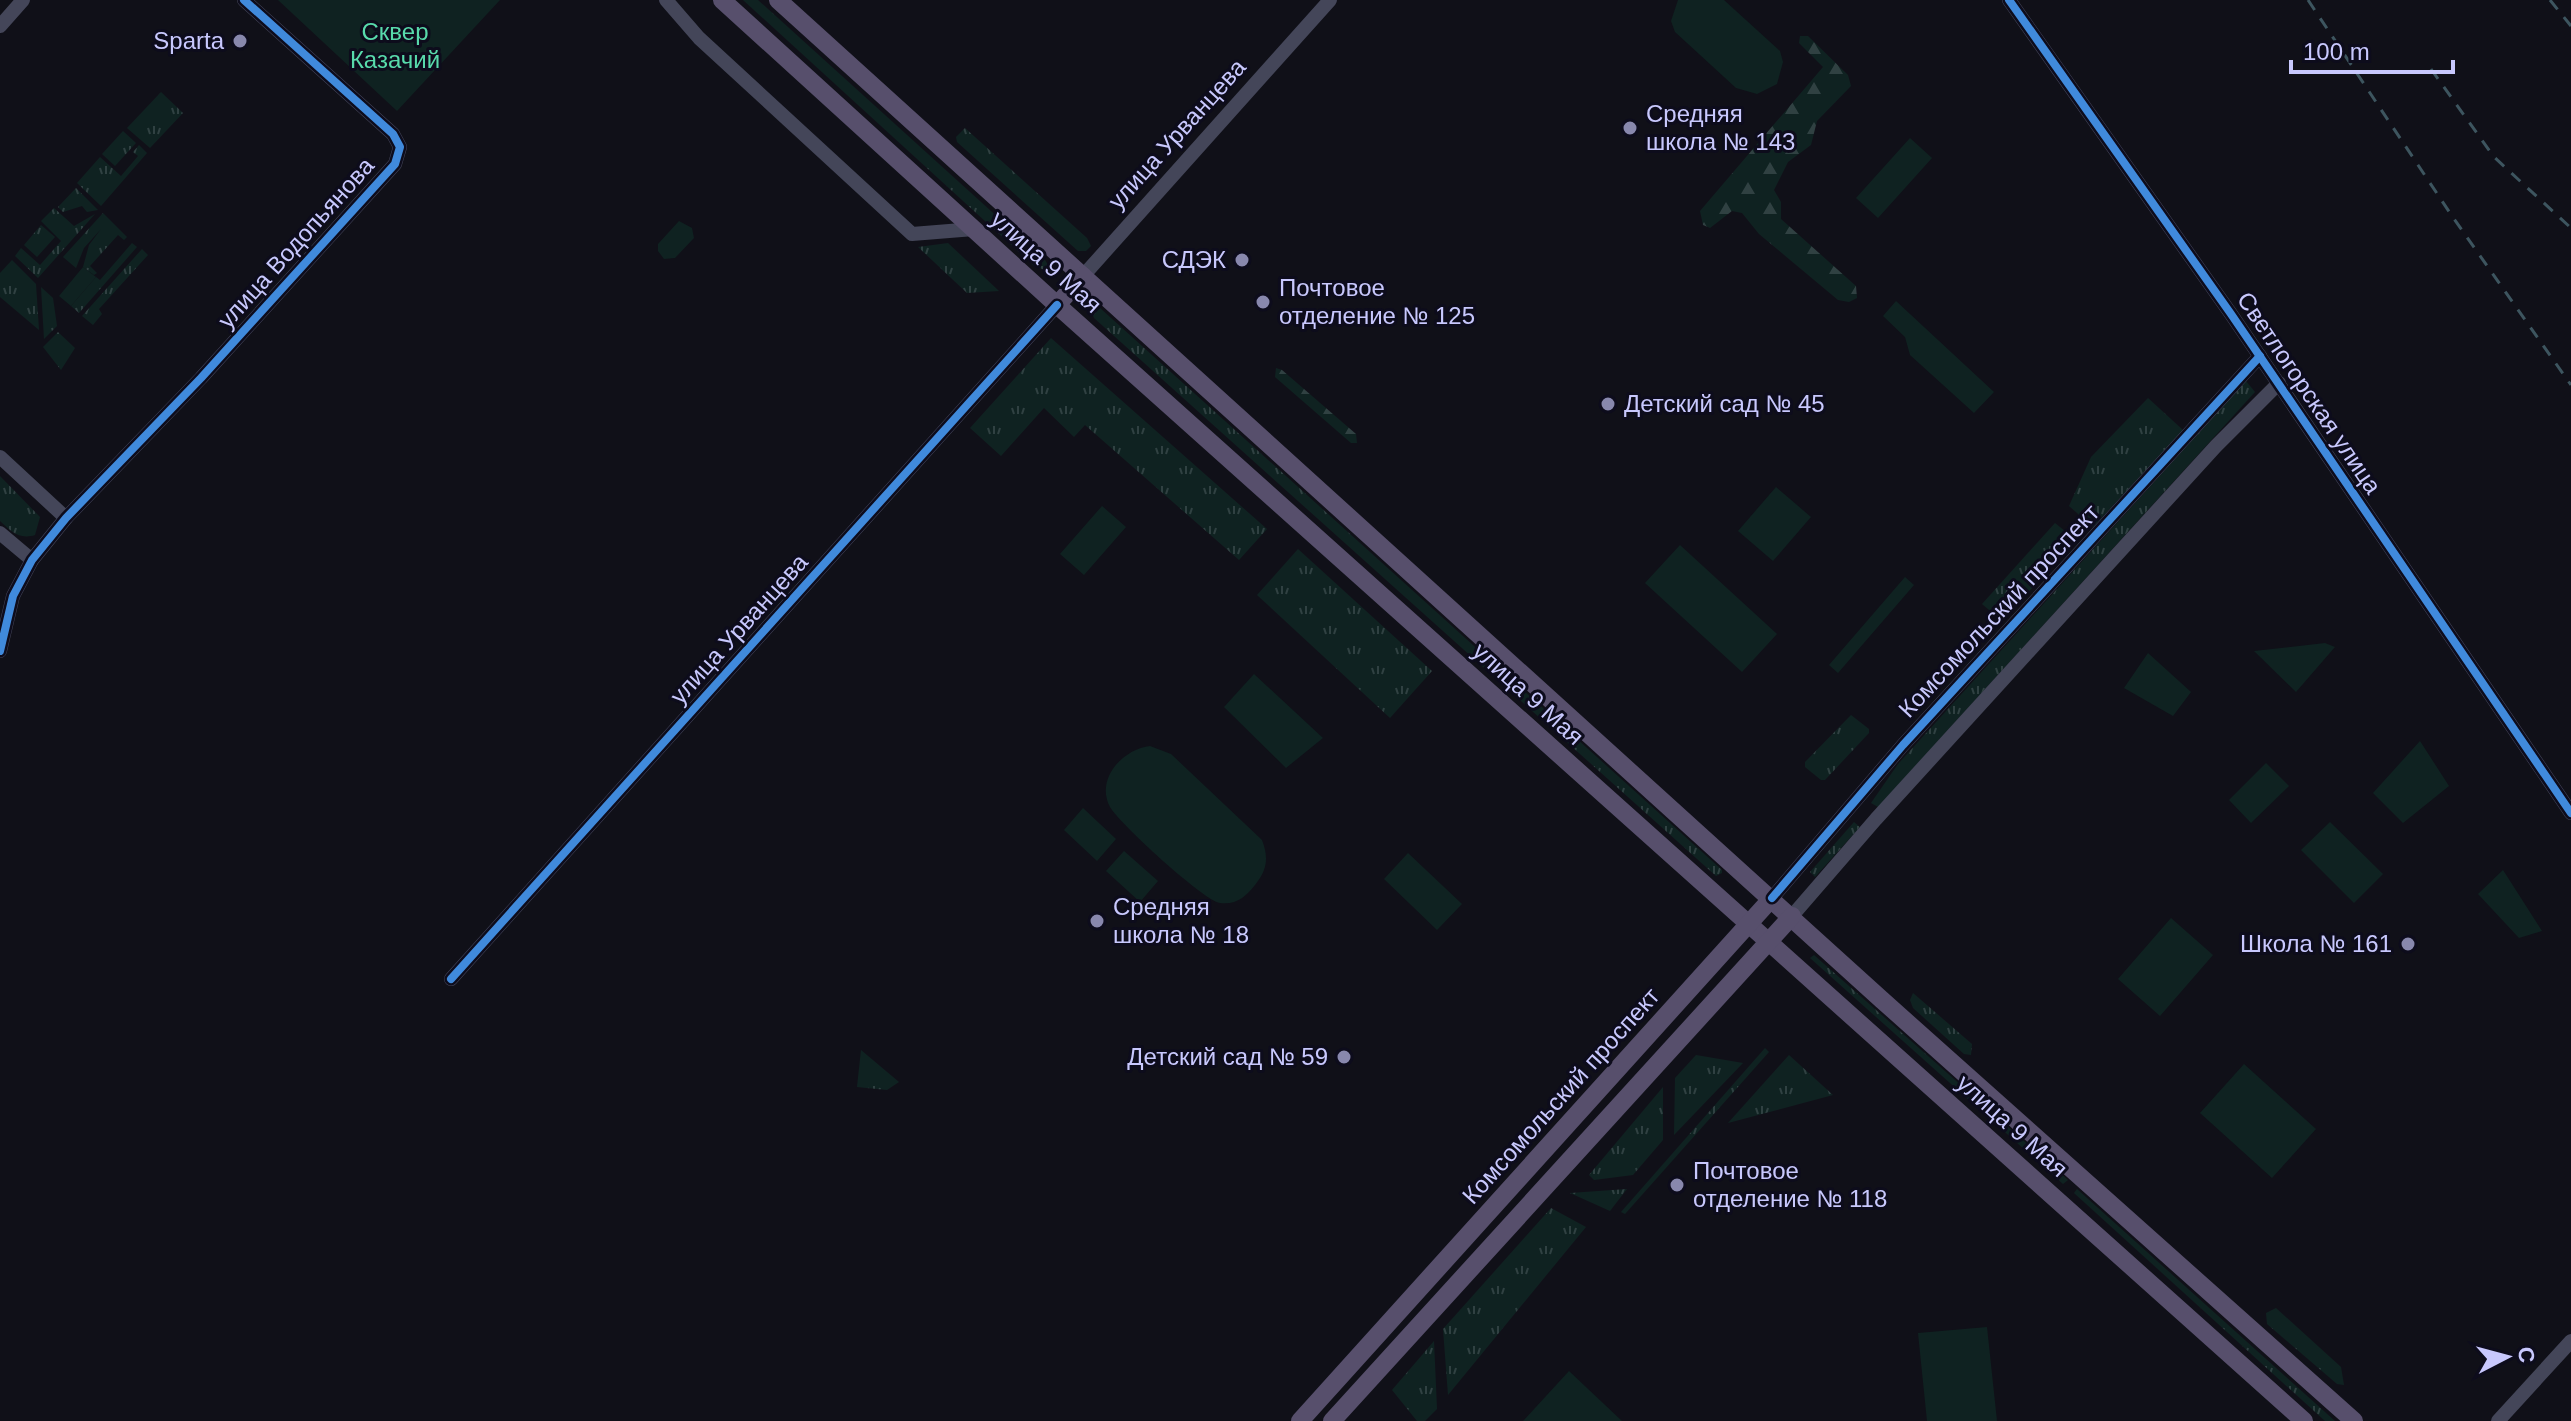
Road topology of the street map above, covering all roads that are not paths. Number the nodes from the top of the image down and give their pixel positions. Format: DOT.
graph roads {
  1 [pos="23,0"];
  2 [pos="244,0"];
  3 [pos="666,0"];
  4 [pos="722,0"];
  5 [pos="778,0"];
  6 [pos="1330,0"];
  7 [pos="2009,0"];
  8 [pos="0,26"];
  9 [pos="974,229"];
  10 [pos="1083,276"];
  11 [pos="1057,305"];
  12 [pos="2260,356"];
  13 [pos="2279,383"];
  14 [pos="0,457"];
  15 [pos="66,518"];
  16 [pos="0,533"];
  17 [pos="32,560"];
  18 [pos="0,651"];
  19 [pos="1856,801"];
  20 [pos="2571,813"];
  21 [pos="1876,819"];
  22 [pos="1772,898"];
  23 [pos="1792,916"];
  24 [pos="1750,924"];
  25 [pos="1770,940"];
  26 [pos="451,979"];
  27 [pos="1376,1337"];
  28 [pos="2571,1341"];
  29 [pos="1394,1353"];
  30 [pos="1300,1421"];
  31 [pos="1332,1421"];
  32 [pos="2304,1421"];
  33 [pos="2354,1421"];
  34 [pos="2498,1421"];
  1 -- 8 [label="street"];
  2 -- 15 [label="street, улица Водопьянова"];
  3 -- 9 [label="street"];
  4 -- 9 [label="main road, улица 9 Мая"];
  5 -- 10 [label="main road, улица 9 Мая"];
  6 -- 10 [label="street, улица Урванцева"];
  7 -- 12 [label="street, Светлогорская улица"];
  9 -- 11 [label="main road, улица 9 Мая"];
  10 -- 11 [label="main road, улица Урванцева"];
  10 -- 22 [label="main road, улица 9 Мая"];
  11 -- 24 [label="main road, улица 9 Мая"];
  11 -- 26 [label="street, улица Урванцева"];
  12 -- 13 [label="street, Светлогорская улица"];
  12 -- 19 [label="street, Комсомольский проспект"];
  13 -- 20 [label="street, Светлогорская улица"];
  13 -- 21 [label="street, Комсомольский проспект"];
  14 -- 15 [label="street"];
  15 -- 17 [label="street, улица Водопьянова"];
  16 -- 17 [label="street"];
  17 -- 18 [label="street, улица Водопьянова"];
  19 -- 21 [label="street"];
  19 -- 22 [label="street, Комсомольский проспект"];
  21 -- 23 [label="street, Комсомольский проспект"];
  22 -- 23 [label="main road, улица 9 Мая"];
  22 -- 24 [label="main road, Комсомольский проспект"];
  23 -- 25 [label="main road, Комсомольский проспект"];
  23 -- 33 [label="main road, улица 9 Мая"];
  24 -- 25 [label="main road, улица 9 Мая"];
  24 -- 27 [label="main road, Комсомольский проспект"];
  25 -- 29 [label="main road, Комсомольский проспект"];
  25 -- 32 [label="main road, улица 9 Мая"];
  27 -- 29 [label="main road"];
  27 -- 30 [label="main road, Комсомольский проспект"];
  28 -- 34 [label="street"];
  29 -- 31 [label="main road, Комсомольский проспект"];
}
